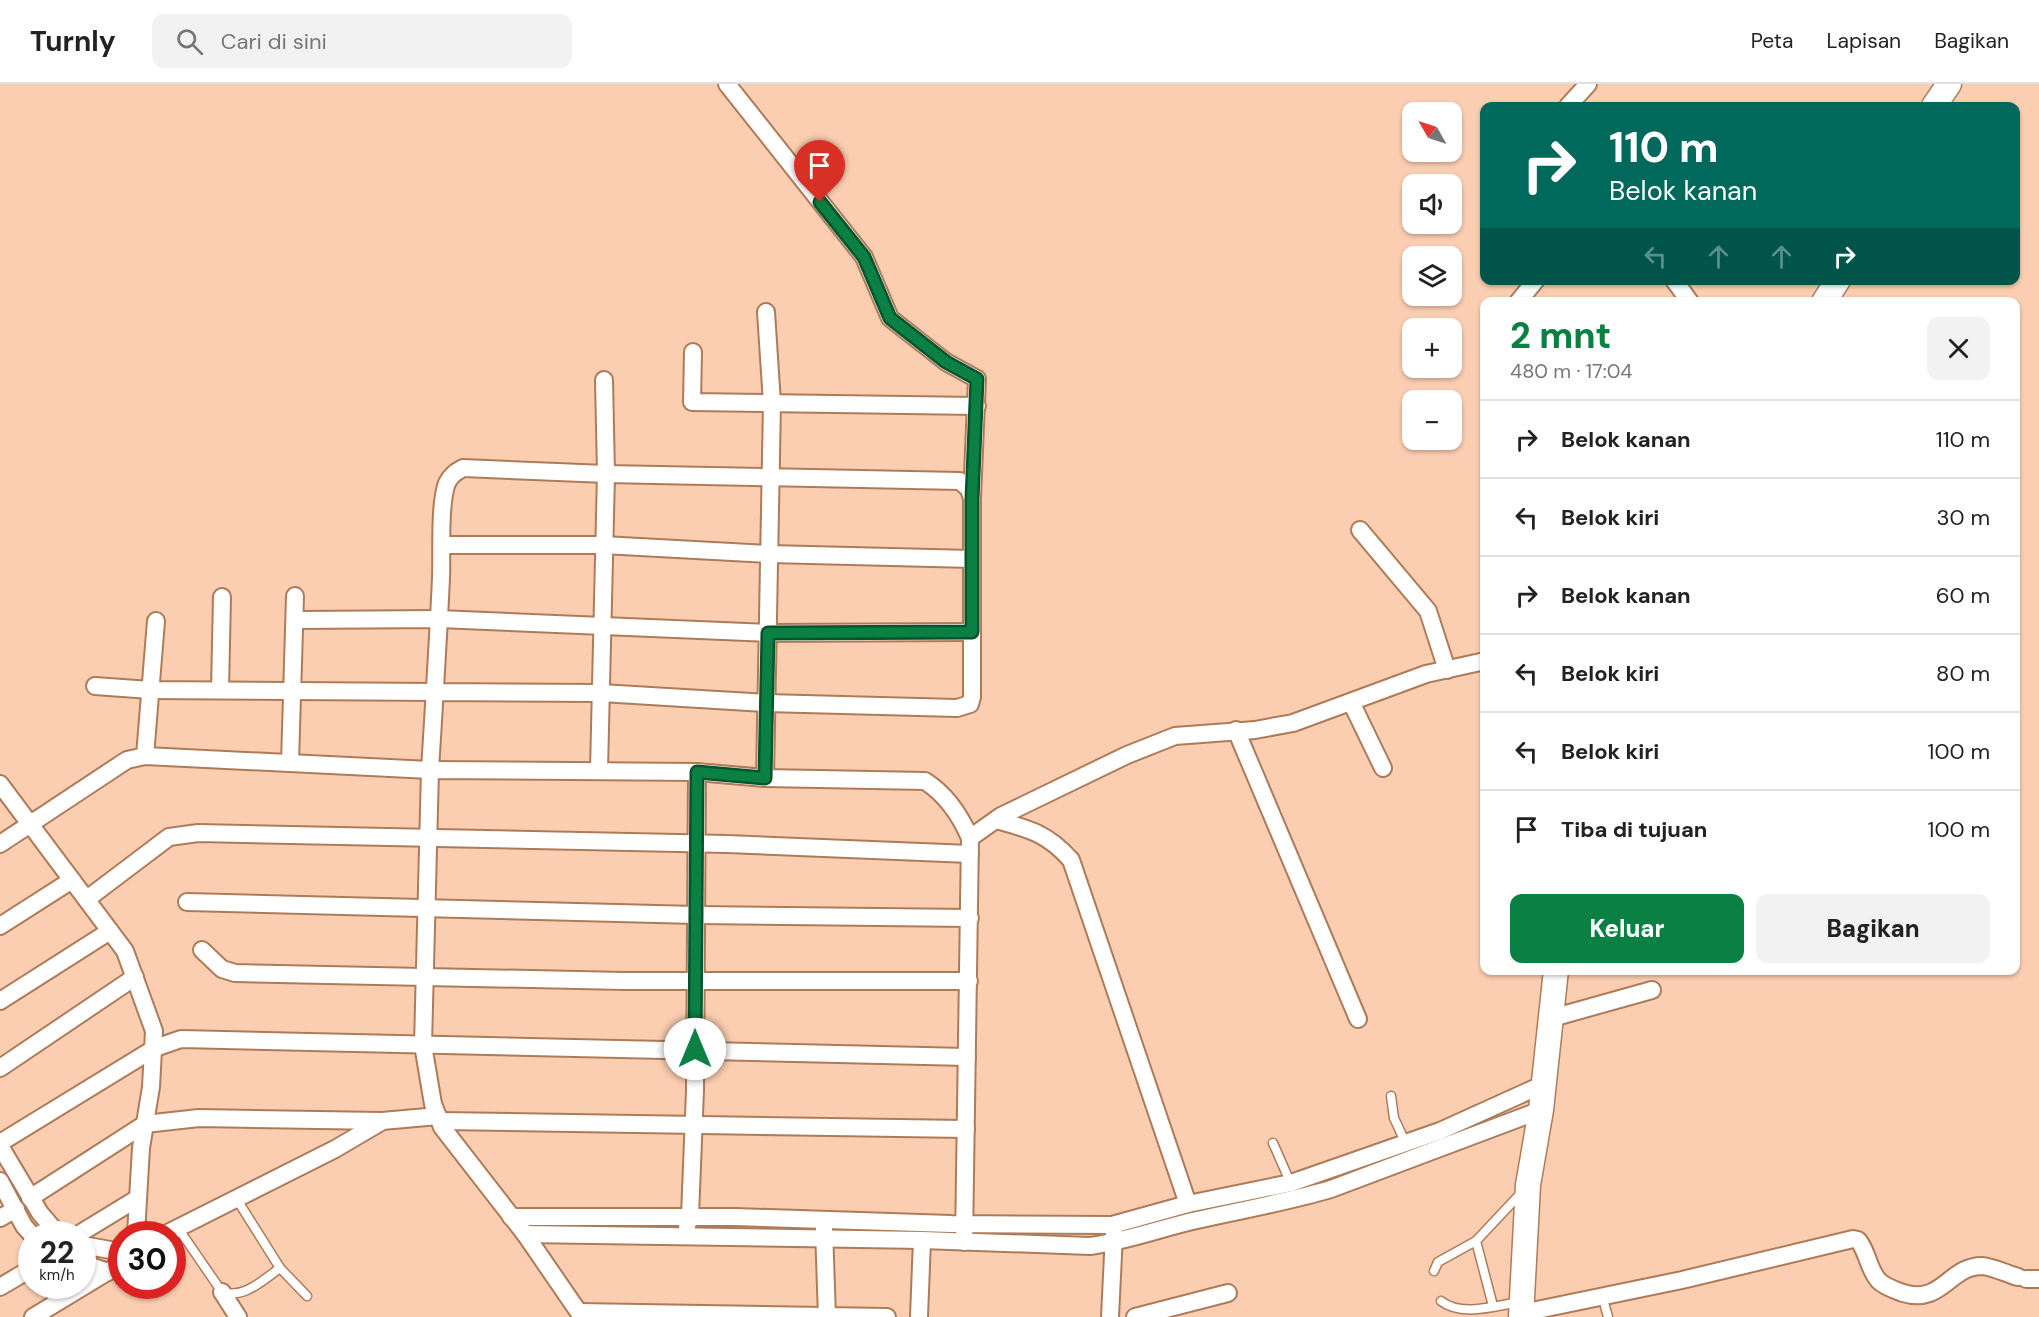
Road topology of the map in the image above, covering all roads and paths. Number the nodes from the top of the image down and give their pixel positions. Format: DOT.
graph roads {
  1 [pos="727,84"];
  2 [pos="1588,84"];
  3 [pos="1949,84"];
  4 [pos="1572,102"];
  5 [pos="1937,102"];
  6 [pos="1532,285"];
  7 [pos="1522,297"];
  8 [pos="766,312"];
  9 [pos="693,352"];
  10 [pos="604,380"];
  11 [pos="772,403"];
  12 [pos="977,406"];
  13 [pos="606,474"];
  14 [pos="771,476"];
  15 [pos="972,499"];
  16 [pos="1360,530"];
  17 [pos="442,545"];
  18 [pos="603,545"];
  19 [pos="769,554"];
  20 [pos="972,559"];
  21 [pos="295,596"];
  22 [pos="222,597"];
  23 [pos="439,619"];
  24 [pos="296,620"];
  25 [pos="156,621"];
  26 [pos="602,625"];
  27 [pos="972,632"];
  28 [pos="768,633"];
  29 [pos="1480,662"];
  30 [pos="1447,670"];
  31 [pos="95,686"];
  32 [pos="150,690"];
  33 [pos="220,690"];
  34 [pos="293,690"];
  35 [pos="435,693"];
  36 [pos="601,693"];
  37 [pos="1351,702"];
  38 [pos="766,703"];
  39 [pos="1236,730"];
  40 [pos="145,756"];
  41 [pos="290,763"];
  42 [pos="1383,768"];
  43 [pos="430,770"];
  44 [pos="599,771"];
  45 [pos="697,772"];
  46 [pos="765,778"];
  47 [pos="0,784"];
  48 [pos="996,820"];
  49 [pos="30,823"];
  50 [pos="428,840"];
  51 [pos="0,844"];
  52 [pos="696,844"];
  53 [pos="970,846"];
  54 [pos="72,880"];
  55 [pos="87,899"];
  56 [pos="187,902"];
  57 [pos="427,907"];
  58 [pos="696,915"];
  59 [pos="970,918"];
  60 [pos="0,926"];
  61 [pos="110,931"];
  62 [pos="202,950"];
  63 [pos="425,975"];
  64 [pos="1556,975"];
  65 [pos="135,977"];
  66 [pos="695,981"];
  67 [pos="969,981"];
  68 [pos="1652,990"];
  69 [pos="0,1001"];
  70 [pos="1552,1018"];
  71 [pos="1358,1019"];
  72 [pos="423,1045"];
  73 [pos="155,1048"];
  74 [pos="695,1049"];
  75 [pos="967,1057"];
  76 [pos="0,1068"];
  77 [pos="1544,1084"];
  78 [pos="1391,1096"];
  79 [pos="1541,1110"];
  80 [pos="439,1118"];
  81 [pos="382,1121"];
  82 [pos="145,1124"];
  83 [pos="692,1124"];
  84 [pos="966,1129"];
  85 [pos="1273,1143"];
  86 [pos="0,1145"];
  87 [pos="1408,1150"];
  88 [pos="0,1181"];
  89 [pos="1291,1183"];
  90 [pos="1528,1185"];
  91 [pos="30,1198"];
  92 [pos="138,1198"];
  93 [pos="236,1198"];
  94 [pos="1297,1199"];
  95 [pos="1188,1204"];
  96 [pos="16,1209"];
  97 [pos="690,1216"];
  98 [pos="511,1217"];
  99 [pos="0,1218"];
  100 [pos="823,1220"];
  101 [pos="22,1221"];
  102 [pos="45,1221"];
  103 [pos="137,1221"];
  104 [pos="96,1224"];
  105 [pos="186,1224"];
  106 [pos="964,1224"];
  107 [pos="1112,1225"];
  108 [pos="525,1234"];
  109 [pos="684,1236"];
  110 [pos="825,1239"];
  111 [pos="922,1240"];
  112 [pos="1476,1241"];
  113 [pos="964,1242"];
  114 [pos="1115,1243"];
  115 [pos="186,1248"];
  116 [pos="280,1268"];
  117 [pos="108,1271"];
  118 [pos="1434,1271"];
  119 [pos="18,1276"];
  120 [pos="2027,1278"];
  121 [pos="0,1287"];
  122 [pos="222,1292"];
  123 [pos="1228,1293"];
  124 [pos="1602,1295"];
  125 [pos="307,1296"];
  126 [pos="1441,1301"];
  127 [pos="1493,1306"];
  128 [pos="1521,1310"];
  129 [pos="580,1314"];
  130 [pos="33,1317"];
  131 [pos="238,1317"];
  132 [pos="827,1317"];
  133 [pos="887,1317"];
  134 [pos="919,1317"];
  135 [pos="1110,1317"];
  136 [pos="1135,1317"];
  137 [pos="1608,1317"];
  1 -- 12 [label="street"];
  2 -- 4 [label="street"];
  3 -- 5 [label="main road"];
  6 -- 7 [label="street"];
  8 -- 11 [label="street"];
  9 -- 11 [label="street"];
  10 -- 13 [label="street"];
  11 -- 12 [label="street"];
  11 -- 14 [label="street"];
  12 -- 15 [label="street"];
  13 -- 14 [label="street"];
  13 -- 17 [label="street"];
  13 -- 18 [label="street"];
  14 -- 15 [label="street"];
  14 -- 19 [label="street"];
  15 -- 20 [label="street"];
  16 -- 30 [label="street"];
  17 -- 18 [label="street"];
  17 -- 23 [label="street"];
  18 -- 19 [label="street"];
  18 -- 26 [label="street"];
  19 -- 20 [label="street"];
  19 -- 28 [label="street"];
  20 -- 27 [label="street"];
  21 -- 24 [label="street"];
  22 -- 33 [label="street"];
  23 -- 24 [label="street"];
  23 -- 26 [label="street"];
  23 -- 35 [label="street"];
  24 -- 34 [label="street"];
  25 -- 32 [label="street"];
  26 -- 28 [label="street"];
  26 -- 36 [label="street"];
  27 -- 28 [label="street"];
  27 -- 38 [label="street"];
  28 -- 38 [label="street"];
  29 -- 30 [label="street"];
  30 -- 37 [label="street"];
  31 -- 32 [label="street"];
  32 -- 33 [label="street"];
  32 -- 40 [label="street"];
  33 -- 34 [label="street"];
  34 -- 35 [label="street"];
  34 -- 41 [label="street"];
  35 -- 36 [label="street"];
  35 -- 43 [label="street"];
  36 -- 38 [label="street"];
  36 -- 44 [label="street"];
  37 -- 39 [label="street"];
  37 -- 42 [label="street"];
  38 -- 46 [label="street"];
  39 -- 48 [label="street"];
  39 -- 71 [label="street"];
  40 -- 41 [label="street"];
  40 -- 49 [label="street"];
  41 -- 43 [label="street"];
  43 -- 44 [label="street"];
  43 -- 50 [label="street"];
  44 -- 45 [label="street"];
  45 -- 46 [label="street"];
  45 -- 52 [label="street"];
  46 -- 53 [label="street"];
  47 -- 49 [label="street"];
  48 -- 53 [label="street"];
  48 -- 95 [label="street"];
  49 -- 51 [label="street"];
  49 -- 54 [label="street"];
  50 -- 52 [label="street"];
  50 -- 55 [label="street"];
  50 -- 57 [label="street"];
  52 -- 53 [label="street"];
  52 -- 58 [label="street"];
  53 -- 59 [label="street"];
  54 -- 55 [label="street"];
  54 -- 60 [label="street"];
  55 -- 61 [label="street"];
  56 -- 57 [label="street"];
  57 -- 58 [label="street"];
  57 -- 63 [label="street"];
  58 -- 59 [label="street"];
  58 -- 66 [label="street"];
  59 -- 67 [label="street"];
  61 -- 65 [label="street"];
  61 -- 69 [label="street"];
  62 -- 63 [label="street"];
  63 -- 66 [label="street"];
  63 -- 72 [label="street"];
  64 -- 70 [label="main road"];
  65 -- 73 [label="street"];
  65 -- 76 [label="street"];
  66 -- 67 [label="street"];
  66 -- 74 [label="street"];
  67 -- 75 [label="street"];
  68 -- 70 [label="street"];
  70 -- 77 [label="main road"];
  72 -- 73 [label="street"];
  72 -- 74 [label="street"];
  72 -- 80 [label="street"];
  73 -- 82 [label="street"];
  73 -- 86 [label="street"];
  74 -- 75 [label="street"];
  74 -- 83 [label="street"];
  75 -- 84 [label="street"];
  77 -- 79 [label="main road"];
  77 -- 87 [label="street"];
  78 -- 87 [label="lane"];
  79 -- 87 [label="street"];
  79 -- 90 [label="main road"];
  80 -- 81 [label="street"];
  80 -- 83 [label="street"];
  80 -- 98 [label="street"];
  81 -- 82 [label="street"];
  81 -- 93 [label="street"];
  82 -- 91 [label="street"];
  82 -- 92 [label="street"];
  83 -- 84 [label="street"];
  83 -- 97 [label="street"];
  84 -- 106 [label="street"];
  85 -- 89 [label="lane"];
  86 -- 91 [label="street"];
  87 -- 89 [label="street"];
  87 -- 94 [label="street"];
  88 -- 96 [label="street"];
  89 -- 94 [label="lane"];
  89 -- 95 [label="street"];
  90 -- 112 [label="lane"];
  90 -- 128 [label="main road"];
  91 -- 102 [label="street"];
  92 -- 103 [label="street"];
  92 -- 104 [label="street"];
  93 -- 105 [label="street"];
  93 -- 116 [label="lane"];
  94 -- 114 [label="street"];
  95 -- 107 [label="street"];
  96 -- 99 [label="street"];
  96 -- 101 [label="street"];
  97 -- 98 [label="street"];
  97 -- 100 [label="street"];
  97 -- 109 [label="street"];
  98 -- 108 [label="street"];
  100 -- 106 [label="street"];
  100 -- 110 [label="street"];
  106 -- 107 [label="street"];
  106 -- 113 [label="street"];
  107 -- 114 [label="street"];
  108 -- 109 [label="street"];
  108 -- 129 [label="street"];
  109 -- 110 [label="street"];
  110 -- 111 [label="street"];
  110 -- 132 [label="street"];
  111 -- 113 [label="street"];
  111 -- 134 [label="street"];
  112 -- 118 [label="lane"];
  112 -- 127 [label="lane"];
  113 -- 114 [label="street"];
  114 -- 135 [label="street"];
  115 -- 122 [label="lane"];
  116 -- 122 [label="lane"];
  116 -- 125 [label="lane"];
  117 -- 130 [label="street"];
  119 -- 121 [label="street"];
  120 -- 124 [label="street"];
  122 -- 131 [label="street"];
  123 -- 136 [label="street"];
  124 -- 128 [label="street"];
  124 -- 137 [label="lane"];
  126 -- 127 [label="lane"];
  127 -- 128 [label="lane"];
  129 -- 132 [label="street"];
  132 -- 133 [label="street"];
}
